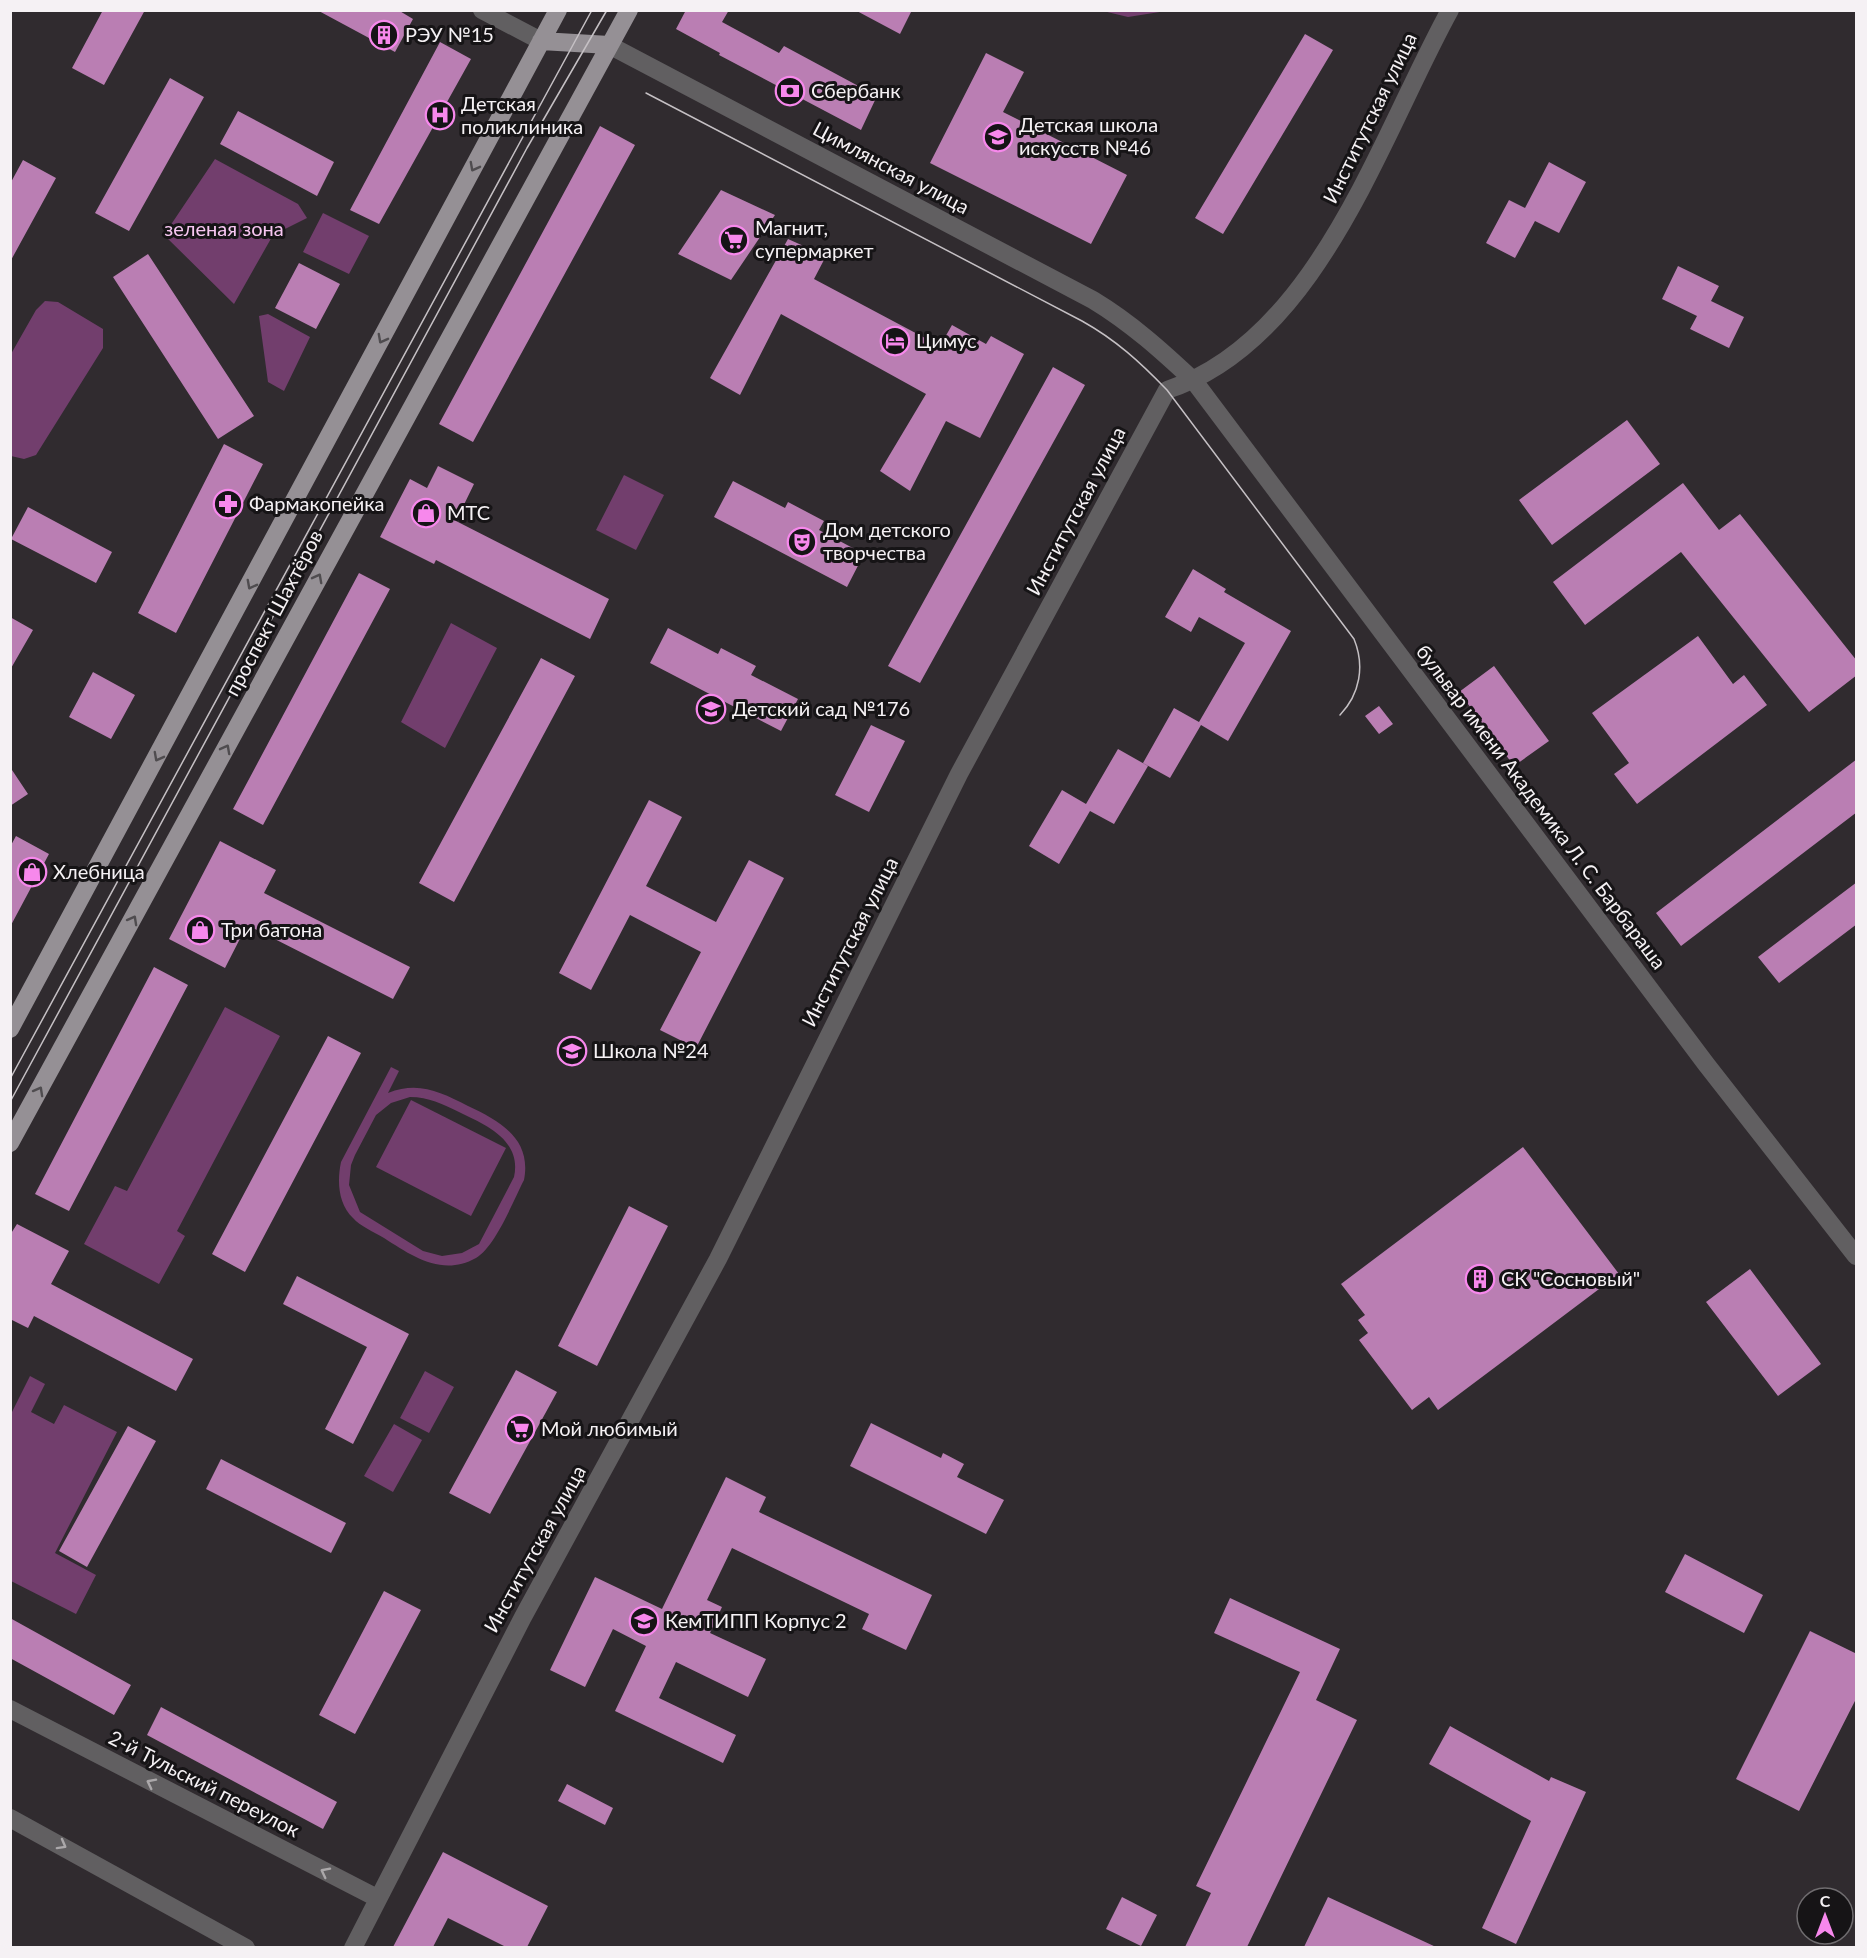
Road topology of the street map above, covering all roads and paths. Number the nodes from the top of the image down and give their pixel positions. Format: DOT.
graph roads {
  1 [pos="482,10"];
  2 [pos="558,10"];
  3 [pos="629,10"];
  4 [pos="1450,10"];
  5 [pos="541,41"];
  6 [pos="609,45"];
  7 [pos="1194,381"];
  8 [pos="10,1029"];
  9 [pos="10,1143"];
  10 [pos="1857,1256"];
  11 [pos="10,1709"];
  12 [pos="10,1818"];
  13 [pos="377,1898"];
  14 [pos="246,1947"];
  15 [pos="353,1947"];
  1 -- 5 [label="street, Цимлянская улица"];
  2 -- 5 [label="main road, проспект Шахтёров"];
  3 -- 6 [label="main road, проспект Шахтёров"];
  4 -- 7 [label="street, Институтская улица"];
  5 -- 6 [label="main road, Цимлянская улица"];
  5 -- 8 [label="main road, проспект Шахтёров, one-way"];
  6 -- 7 [label="street, Цимлянская улица"];
  9 -- 6 [label="main road, проспект Шахтёров, one-way"];
  7 -- 10 [label="street, бульвар имени Академика Л. С. Барбараша"];
  7 -- 13 [label="street, Институтская улица"];
  13 -- 11 [label="street, 2-й Тульский переулок, one-way"];
  12 -- 14 [label="street, one-way"];
  13 -- 15 [label="street, Институтская улица"];
}
